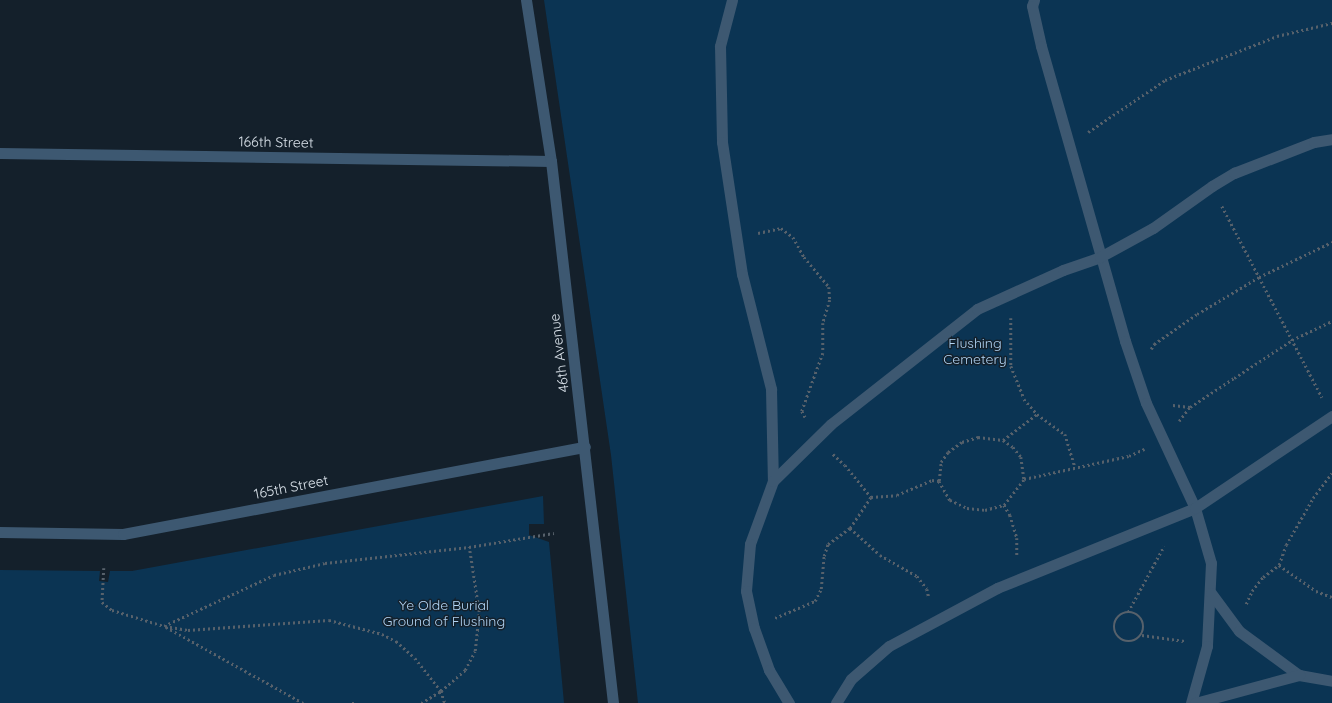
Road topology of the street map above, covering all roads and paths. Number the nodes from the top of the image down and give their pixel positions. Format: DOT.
graph roads {
  1 [pos="526,0"];
  2 [pos="732,0"];
  3 [pos="1034,0"];
  4 [pos="1332,23"];
  5 [pos="1332,139"];
  6 [pos="1070,146"];
  7 [pos="0,152"];
  8 [pos="551,161"];
  9 [pos="1212,186"];
  10 [pos="737,242"];
  11 [pos="1332,242"];
  12 [pos="1100,257"];
  13 [pos="1259,278"];
  14 [pos="1001,298"];
  15 [pos="1332,321"];
  16 [pos="1292,340"];
  17 [pos="1136,378"];
  18 [pos="1037,414"];
  19 [pos="1332,416"];
  20 [pos="815,440"];
  21 [pos="1003,440"];
  22 [pos="1164,440"];
  23 [pos="585,447"];
  24 [pos="1075,467"];
  25 [pos="1332,473"];
  26 [pos="1024,479"];
  27 [pos="772,481"];
  28 [pos="939,481"];
  29 [pos="870,497"];
  30 [pos="1004,505"];
  31 [pos="1195,508"];
  32 [pos="1164,521"];
  33 [pos="850,528"];
  34 [pos="0,532"];
  35 [pos="554,533"];
  36 [pos="469,547"];
  37 [pos="1279,565"];
  38 [pos="104,568"];
  39 [pos="1016,581"];
  40 [pos="1211,593"];
  41 [pos="1332,597"];
  42 [pos="1128,612"];
  43 [pos="934,622"];
  44 [pos="164,626"];
  45 [pos="754,628"];
  46 [pos="1239,631"];
  47 [pos="1142,635"];
  48 [pos="1185,641"];
  49 [pos="1299,675"];
  50 [pos="1332,681"];
  51 [pos="441,691"];
  52 [pos="303,703"];
  53 [pos="352,703"];
  54 [pos="356,703"];
  55 [pos="421,703"];
  56 [pos="445,703"];
  57 [pos="613,703"];
  58 [pos="789,703"];
  59 [pos="836,703"];
  60 [pos="1191,703"];
  61 [pos="1195,703"];
  1 -- 8 [label="street, 46th Avenue"];
  2 -- 10 [label="street"];
  3 -- 6 [label="street"];
  4 -- 6 [label="path"];
  5 -- 9 [label="street"];
  6 -- 12 [label="street"];
  7 -- 8 [label="street, 166th Street"];
  8 -- 23 [label="street, 46th Avenue"];
  9 -- 12 [label="street"];
  9 -- 13 [label="path"];
  10 -- 20 [label="path"];
  10 -- 27 [label="street"];
  11 -- 13 [label="path"];
  12 -- 14 [label="street"];
  12 -- 17 [label="street"];
  13 -- 16 [label="path"];
  13 -- 17 [label="path"];
  14 -- 18 [label="path"];
  14 -- 20 [label="street"];
  15 -- 16 [label="path"];
  16 -- 19 [label="path"];
  16 -- 22 [label="path"];
  17 -- 22 [label="street"];
  18 -- 21 [label="path"];
  18 -- 24 [label="path"];
  19 -- 31 [label="street"];
  20 -- 27 [label="street"];
  20 -- 29 [label="path"];
  21 -- 26 [label="path"];
  21 -- 28 [label="path"];
  22 -- 24 [label="path"];
  22 -- 31 [label="street"];
  23 -- 34 [label="street, 165th Street"];
  23 -- 57 [label="street, 46th Avenue"];
  24 -- 26 [label="path"];
  25 -- 37 [label="path"];
  26 -- 30 [label="path"];
  27 -- 45 [label="street"];
  28 -- 29 [label="path"];
  28 -- 30 [label="path"];
  29 -- 33 [label="path"];
  30 -- 39 [label="path"];
  31 -- 32 [label="street"];
  31 -- 40 [label="street"];
  32 -- 39 [label="street"];
  32 -- 42 [label="path"];
  33 -- 43 [label="path"];
  33 -- 45 [label="path"];
  35 -- 36 [label="path"];
  36 -- 44 [label="path"];
  36 -- 51 [label="path"];
  37 -- 41 [label="path"];
  37 -- 46 [label="path"];
  38 -- 44 [label="path"];
  39 -- 43 [label="street"];
  40 -- 46 [label="street"];
  40 -- 60 [label="street"];
  42 -- 47 [label="path"];
  42 -- 47 [label="path"];
  43 -- 59 [label="street"];
  44 -- 51 [label="path"];
  44 -- 52 [label="path"];
  45 -- 58 [label="street"];
  46 -- 49 [label="street"];
  47 -- 48 [label="path"];
  49 -- 50 [label="street"];
  49 -- 61 [label="street"];
  51 -- 55 [label="path"];
  51 -- 56 [label="path"];
  53 -- 54 [label="path"];
}
